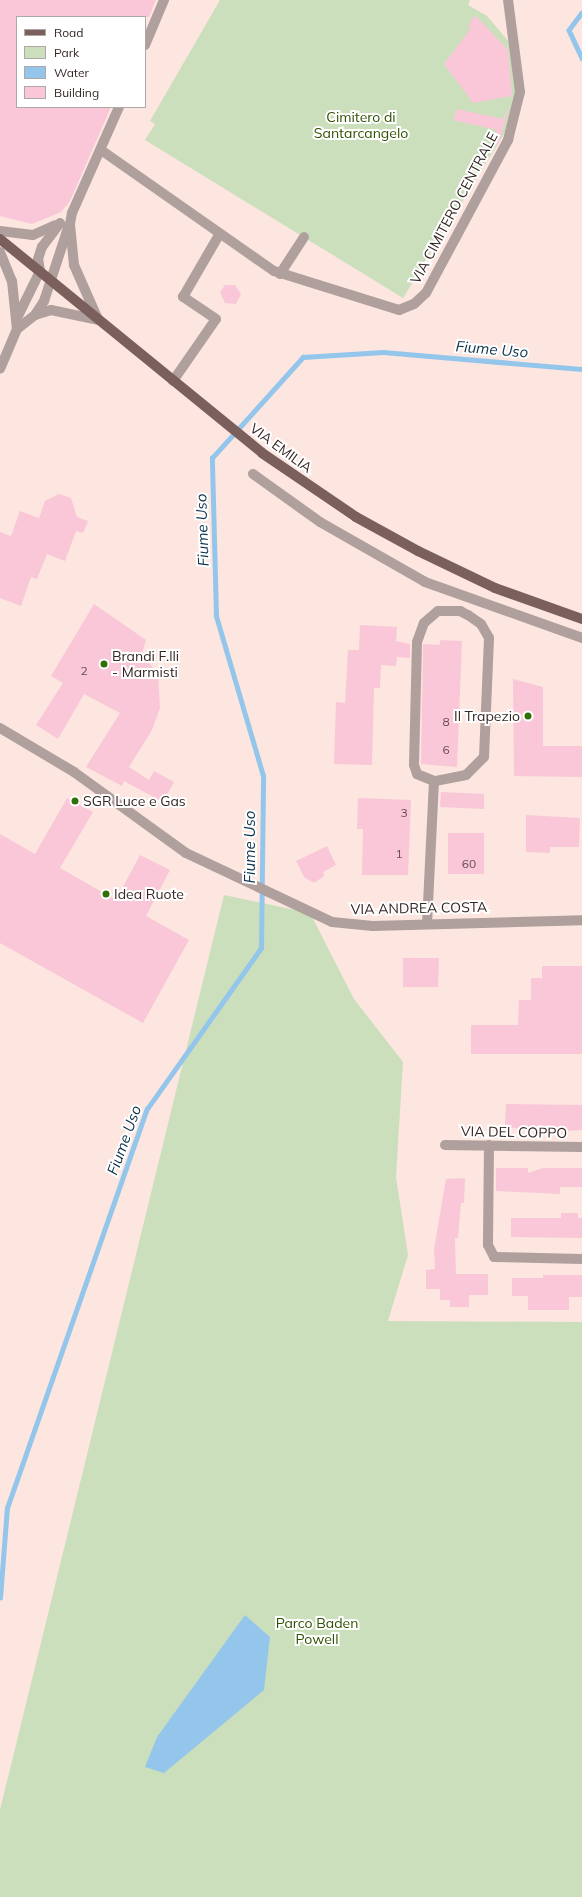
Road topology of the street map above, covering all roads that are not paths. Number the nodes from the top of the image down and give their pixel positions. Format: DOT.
graph roads {
  1 [pos="164,0"];
  2 [pos="508,0"];
  3 [pos="146,43"];
  4 [pos="119,108"];
  5 [pos="101,150"];
  6 [pos="65,224"];
  7 [pos="0,231"];
  8 [pos="219,235"];
  9 [pos="304,237"];
  10 [pos="0,239"];
  11 [pos="0,252"];
  12 [pos="40,271"];
  13 [pos="277,273"];
  14 [pos="50,280"];
  15 [pos="35,315"];
  16 [pos="17,318"];
  17 [pos="99,320"];
  18 [pos="17,329"];
  19 [pos="0,369"];
  20 [pos="173,381"];
  21 [pos="253,474"];
  22 [pos="582,619"];
  23 [pos="582,638"];
  24 [pos="0,728"];
  25 [pos="434,781"];
  26 [pos="582,920"];
  27 [pos="428,924"];
  28 [pos="445,1145"];
  29 [pos="489,1145"];
  30 [pos="582,1147"];
  31 [pos="582,1259"];
  1 -- 3 [label="street"];
  2 -- 13 [label="street, VIA CIMITERO CENTRALE"];
  4 -- 5 [label="street"];
  5 -- 6 [label="street"];
  5 -- 8 [label="street, VIA CIMITERO CENTRALE"];
  6 -- 7 [label="street"];
  6 -- 12 [label="street"];
  6 -- 14 [label="street"];
  6 -- 17 [label="street"];
  8 -- 13 [label="street, VIA CIMITERO CENTRALE"];
  8 -- 20 [label="street"];
  9 -- 13 [label="street"];
  10 -- 12 [label="main road, VIA EMILIA"];
  11 -- 16 [label="street"];
  12 -- 14 [label="main road, VIA EMILIA"];
  12 -- 16 [label="street"];
  14 -- 15 [label="street"];
  14 -- 17 [label="main road, VIA EMILIA"];
  15 -- 17 [label="street"];
  15 -- 18 [label="street"];
  16 -- 18 [label="street"];
  17 -- 20 [label="main road, VIA EMILIA"];
  18 -- 19 [label="street"];
  20 -- 22 [label="main road, VIA EMILIA"];
  21 -- 23 [label="street"];
  24 -- 27 [label="street, VIA ANDREA COSTA"];
  25 -- 25 [label="street"];
  25 -- 27 [label="street"];
  26 -- 27 [label="street, VIA ANDREA COSTA"];
  28 -- 29 [label="street, VIA DEL COPPO"];
  29 -- 30 [label="street, VIA DEL COPPO"];
  29 -- 31 [label="street"];
}
